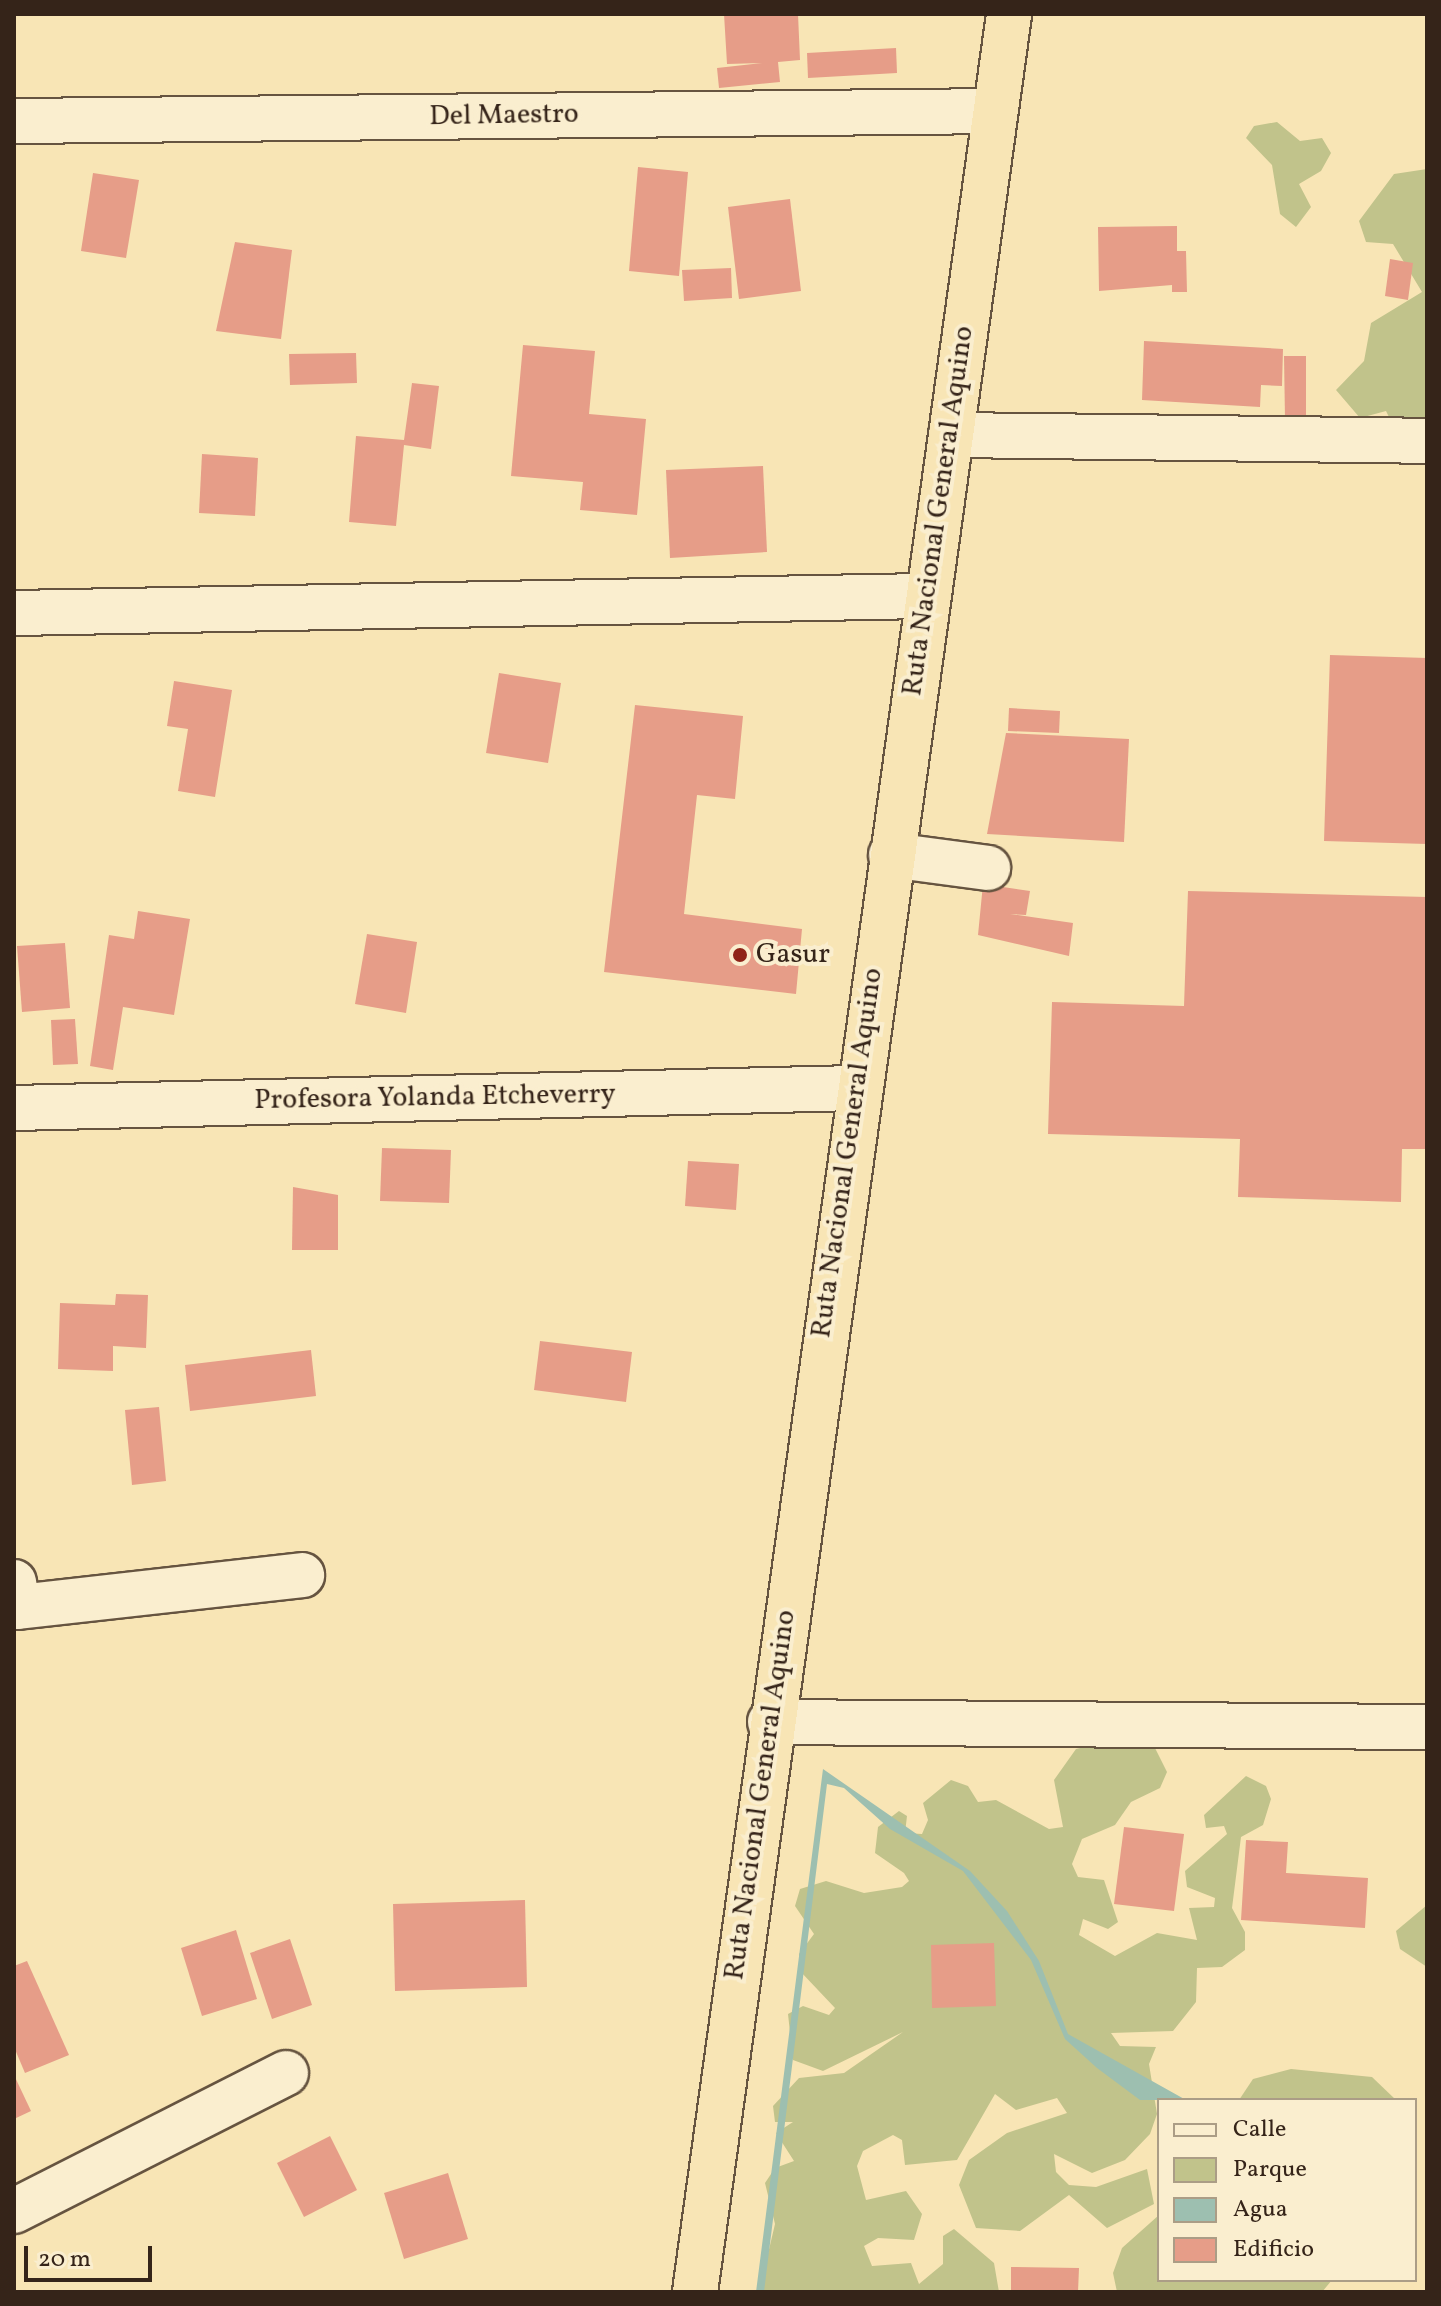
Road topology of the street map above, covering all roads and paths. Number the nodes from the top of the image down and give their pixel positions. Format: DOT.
graph roads {
  1 [pos="1009,14"];
  2 [pos="995,111"];
  3 [pos="14,121"];
  4 [pos="951,435"];
  5 [pos="1427,441"];
  6 [pos="927,596"];
  7 [pos="14,613"];
  8 [pos="891,855"];
  9 [pos="988,868"];
  10 [pos="856,1088"];
  11 [pos="14,1108"];
  12 [pos="302,1575"];
  13 [pos="15,1599"];
  14 [pos="770,1722"];
  15 [pos="1427,1727"];
  16 [pos="286,2073"];
  17 [pos="14,2211"];
  18 [pos="695,2292"];
  1 -- 2 [label="highway, Ruta Nacional General Aquino"];
  2 -- 3 [label="street, Del Maestro"];
  2 -- 4 [label="highway, Ruta Nacional General Aquino"];
  4 -- 5 [label="street"];
  4 -- 6 [label="highway, Ruta Nacional General Aquino"];
  6 -- 7 [label="street"];
  6 -- 8 [label="highway, Ruta Nacional General Aquino"];
  8 -- 9 [label="street"];
  8 -- 10 [label="highway, Ruta Nacional General Aquino"];
  10 -- 11 [label="street, Profesora Yolanda Etcheverry"];
  10 -- 14 [label="highway, Ruta Nacional General Aquino"];
  12 -- 13 [label="street"];
  14 -- 15 [label="street"];
  14 -- 18 [label="highway, Ruta Nacional General Aquino"];
  16 -- 17 [label="street"];
}
